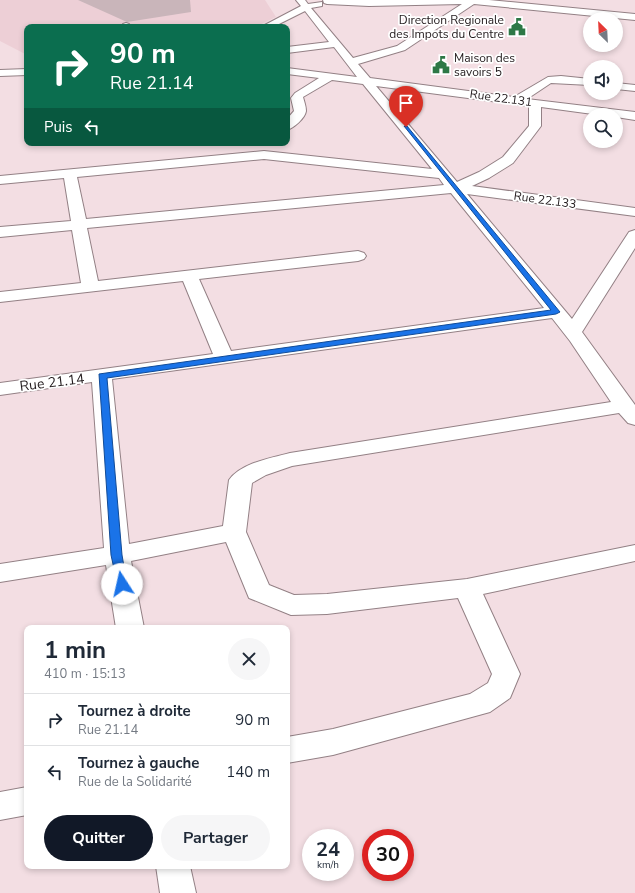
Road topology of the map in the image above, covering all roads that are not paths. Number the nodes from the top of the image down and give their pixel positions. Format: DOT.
graph roads {
  1 [pos="474,0"];
  2 [pos="328,1"];
  3 [pos="303,4"];
  4 [pos="635,17"];
  5 [pos="272,24"];
  6 [pos="337,44"];
  7 [pos="290,50"];
  8 [pos="352,62"];
  9 [pos="290,71"];
  10 [pos="24,72"];
  11 [pos="0,73"];
  12 [pos="331,76"];
  13 [pos="366,80"];
  14 [pos="583,81"];
  15 [pos="623,87"];
  16 [pos="635,88"];
  17 [pos="290,90"];
  18 [pos="297,98"];
  19 [pos="518,100"];
  20 [pos="535,103"];
  21 [pos="635,116"];
  22 [pos="290,123"];
  23 [pos="267,146"];
  24 [pos="254,156"];
  25 [pos="70,174"];
  26 [pos="445,175"];
  27 [pos="0,180"];
  28 [pos="456,188"];
  29 [pos="635,212"];
  30 [pos="79,224"];
  31 [pos="0,232"];
  32 [pos="635,235"];
  33 [pos="358,256"];
  34 [pos="189,275"];
  35 [pos="90,286"];
  36 [pos="0,297"];
  37 [pos="556,312"];
  38 [pos="574,331"];
  39 [pos="224,357"];
  40 [pos="102,376"];
  41 [pos="0,389"];
  42 [pos="630,412"];
  43 [pos="234,532"];
  44 [pos="635,553"];
  45 [pos="117,555"];
  46 [pos="0,574"];
  47 [pos="466,588"];
  48 [pos="129,625"];
  49 [pos="290,749"];
  50 [pos="24,802"];
  51 [pos="0,806"];
  52 [pos="174,869"];
  53 [pos="178,893"];
  1 -- 2 [label="street"];
  1 -- 4 [label="street"];
  1 -- 8 [label="street"];
  2 -- 3 [label="street"];
  3 -- 5 [label="street"];
  3 -- 6 [label="street"];
  6 -- 7 [label="street"];
  6 -- 8 [label="street"];
  8 -- 13 [label="street"];
  9 -- 12 [label="street, Rue 22.131"];
  10 -- 11 [label="street"];
  12 -- 13 [label="street, Rue 22.131"];
  12 -- 18 [label="street"];
  13 -- 19 [label="street, Rue 22.131"];
  13 -- 26 [label="street"];
  14 -- 19 [label="street"];
  15 -- 16 [label="street"];
  17 -- 18 [label="street"];
  18 -- 22 [label="street"];
  19 -- 20 [label="street, Rue 22.131"];
  20 -- 21 [label="street, Rue 22.131"];
  20 -- 28 [label="street"];
  23 -- 24 [label="street"];
  24 -- 25 [label="street"];
  24 -- 26 [label="street"];
  25 -- 27 [label="street"];
  25 -- 30 [label="street"];
  26 -- 28 [label="street"];
  28 -- 29 [label="street, Rue 22.133"];
  28 -- 30 [label="street"];
  28 -- 37 [label="street"];
  30 -- 31 [label="street"];
  30 -- 35 [label="street"];
  32 -- 38 [label="street"];
  33 -- 34 [label="street"];
  34 -- 35 [label="street"];
  34 -- 39 [label="street"];
  35 -- 36 [label="street"];
  37 -- 38 [label="street"];
  37 -- 39 [label="street, Rue 21.14"];
  38 -- 42 [label="street"];
  39 -- 40 [label="street, Rue 21.14"];
  40 -- 41 [label="street, Rue 21.14"];
  40 -- 45 [label="street"];
  42 -- 43 [label="street"];
  43 -- 45 [label="street"];
  43 -- 47 [label="street"];
  44 -- 47 [label="street"];
  45 -- 46 [label="street"];
  45 -- 48 [label="street"];
  47 -- 49 [label="street"];
  50 -- 51 [label="street"];
  52 -- 53 [label="street"];
}
